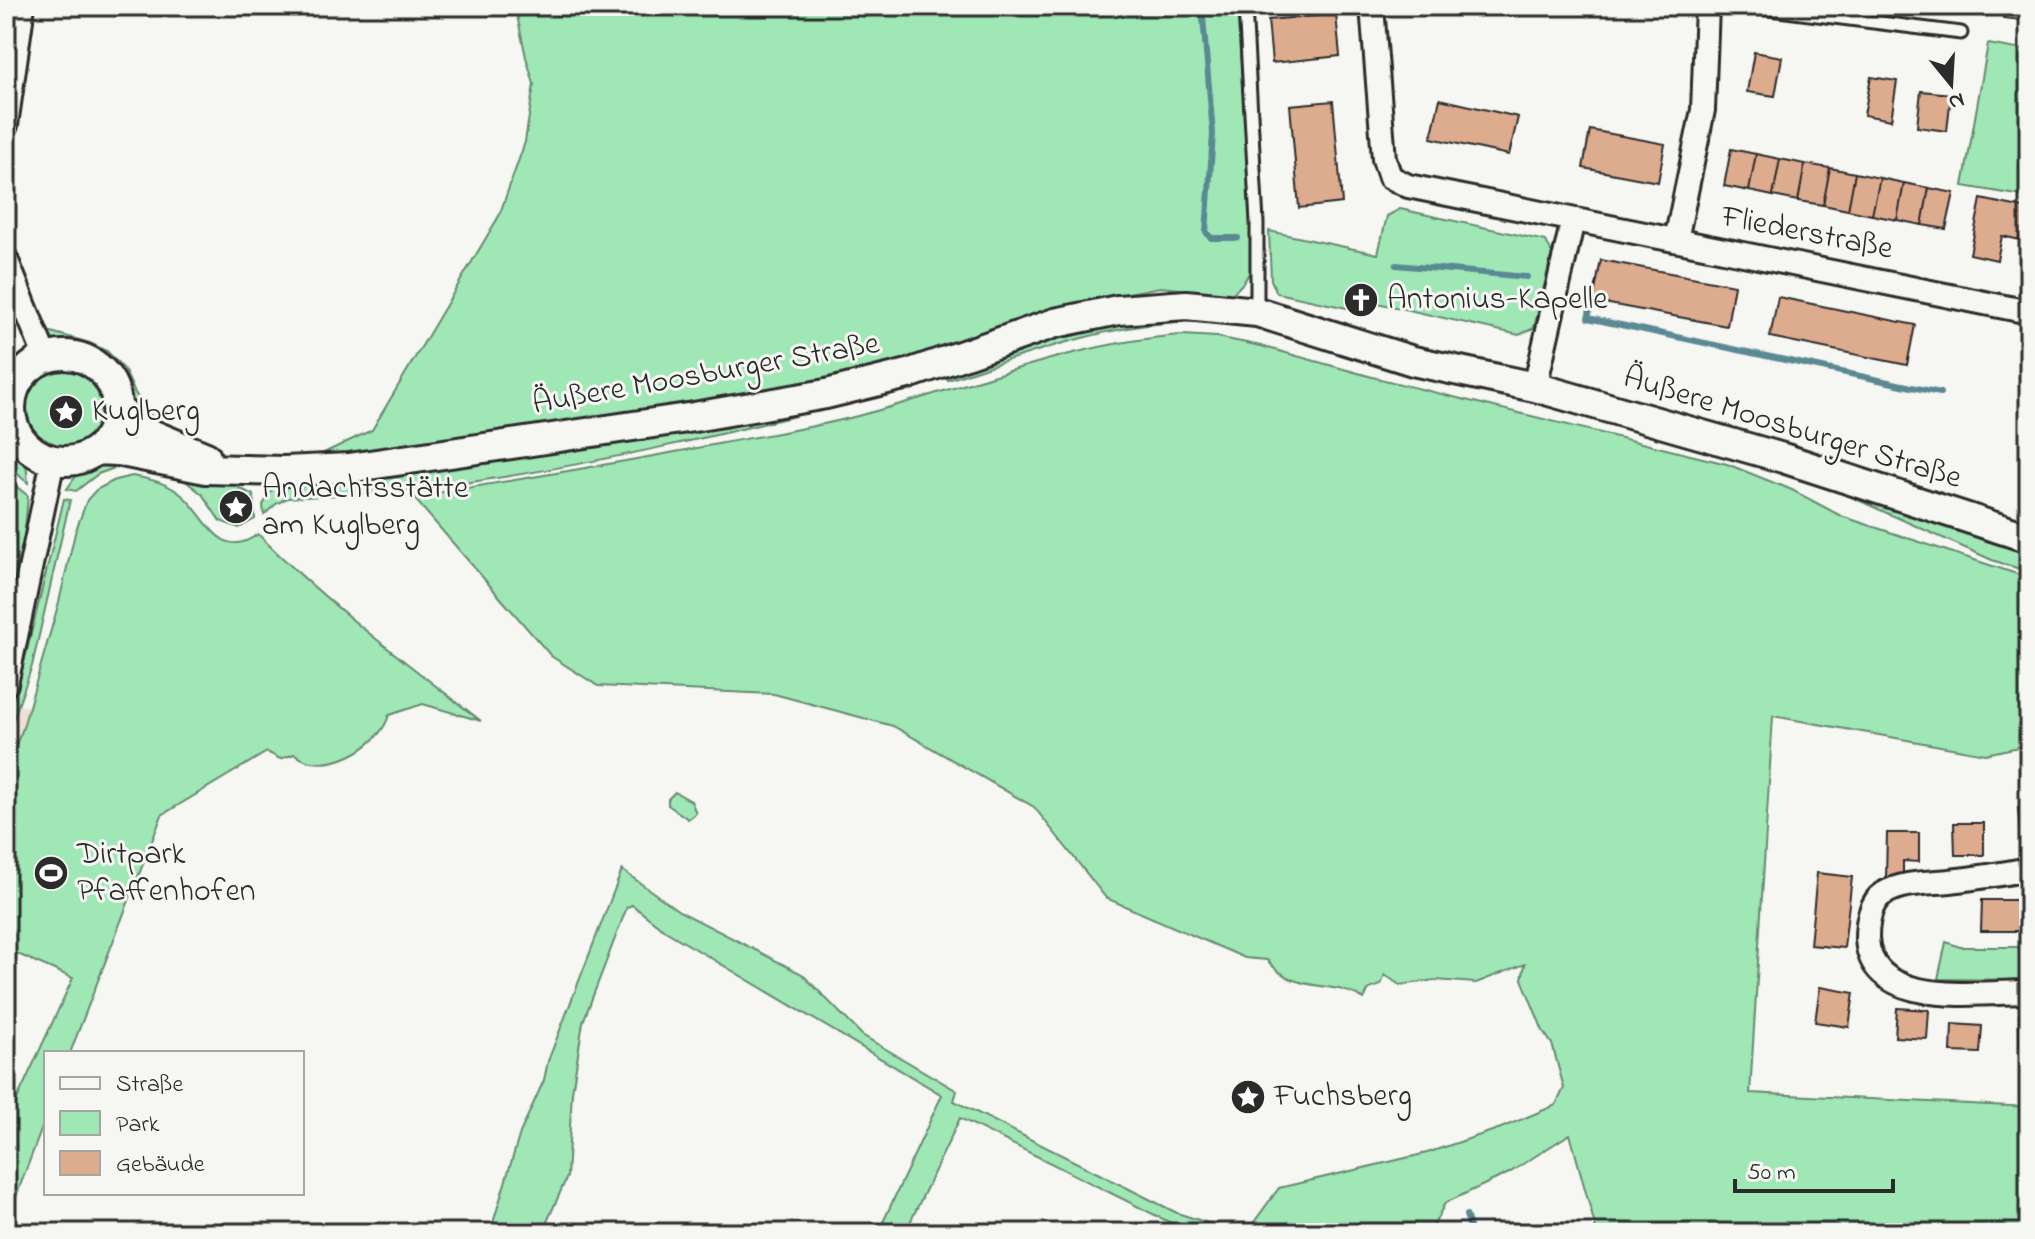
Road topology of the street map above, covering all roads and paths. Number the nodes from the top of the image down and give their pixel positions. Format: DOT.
graph roads {
  1 [pos="23,6"];
  2 [pos="1245,6"];
  3 [pos="1372,6"];
  4 [pos="1707,6"];
  5 [pos="1745,6"];
  6 [pos="1961,33"];
  7 [pos="6,125"];
  8 [pos="1573,220"];
  9 [pos="1676,240"];
  10 [pos="6,259"];
  11 [pos="2029,312"];
  12 [pos="1263,314"];
  13 [pos="25,367"];
  14 [pos="1535,387"];
  15 [pos="9,405"];
  16 [pos="117,409"];
  17 [pos="96,450"];
  18 [pos="53,460"];
  19 [pos="240,470"];
  20 [pos="2029,538"];
  21 [pos="6,684"];
  22 [pos="2029,869"];
  23 [pos="2029,992"];
  1 -- 7 [label="street"];
  2 -- 12 [label="lane"];
  3 -- 8 [label="street, Fliederstraße"];
  4 -- 9 [label="street"];
  5 -- 6 [label="lane"];
  8 -- 9 [label="street, Fliederstraße"];
  8 -- 14 [label="street"];
  9 -- 11 [label="street, Fliederstraße"];
  10 -- 13 [label="street"];
  12 -- 14 [label="street, Äußere Moosburger Straße"];
  12 -- 19 [label="street, Äußere Moosburger Straße"];
  13 -- 15 [label="street"];
  13 -- 16 [label="street, Äußere Moosburger Straße"];
  14 -- 20 [label="street, Äußere Moosburger Straße"];
  15 -- 18 [label="street"];
  16 -- 17 [label="street"];
  16 -- 19 [label="street, Äußere Moosburger Straße"];
  17 -- 18 [label="street, Äußere Moosburger Straße"];
  17 -- 19 [label="street, Äußere Moosburger Straße"];
  18 -- 21 [label="street"];
  22 -- 23 [label="street"];
}
